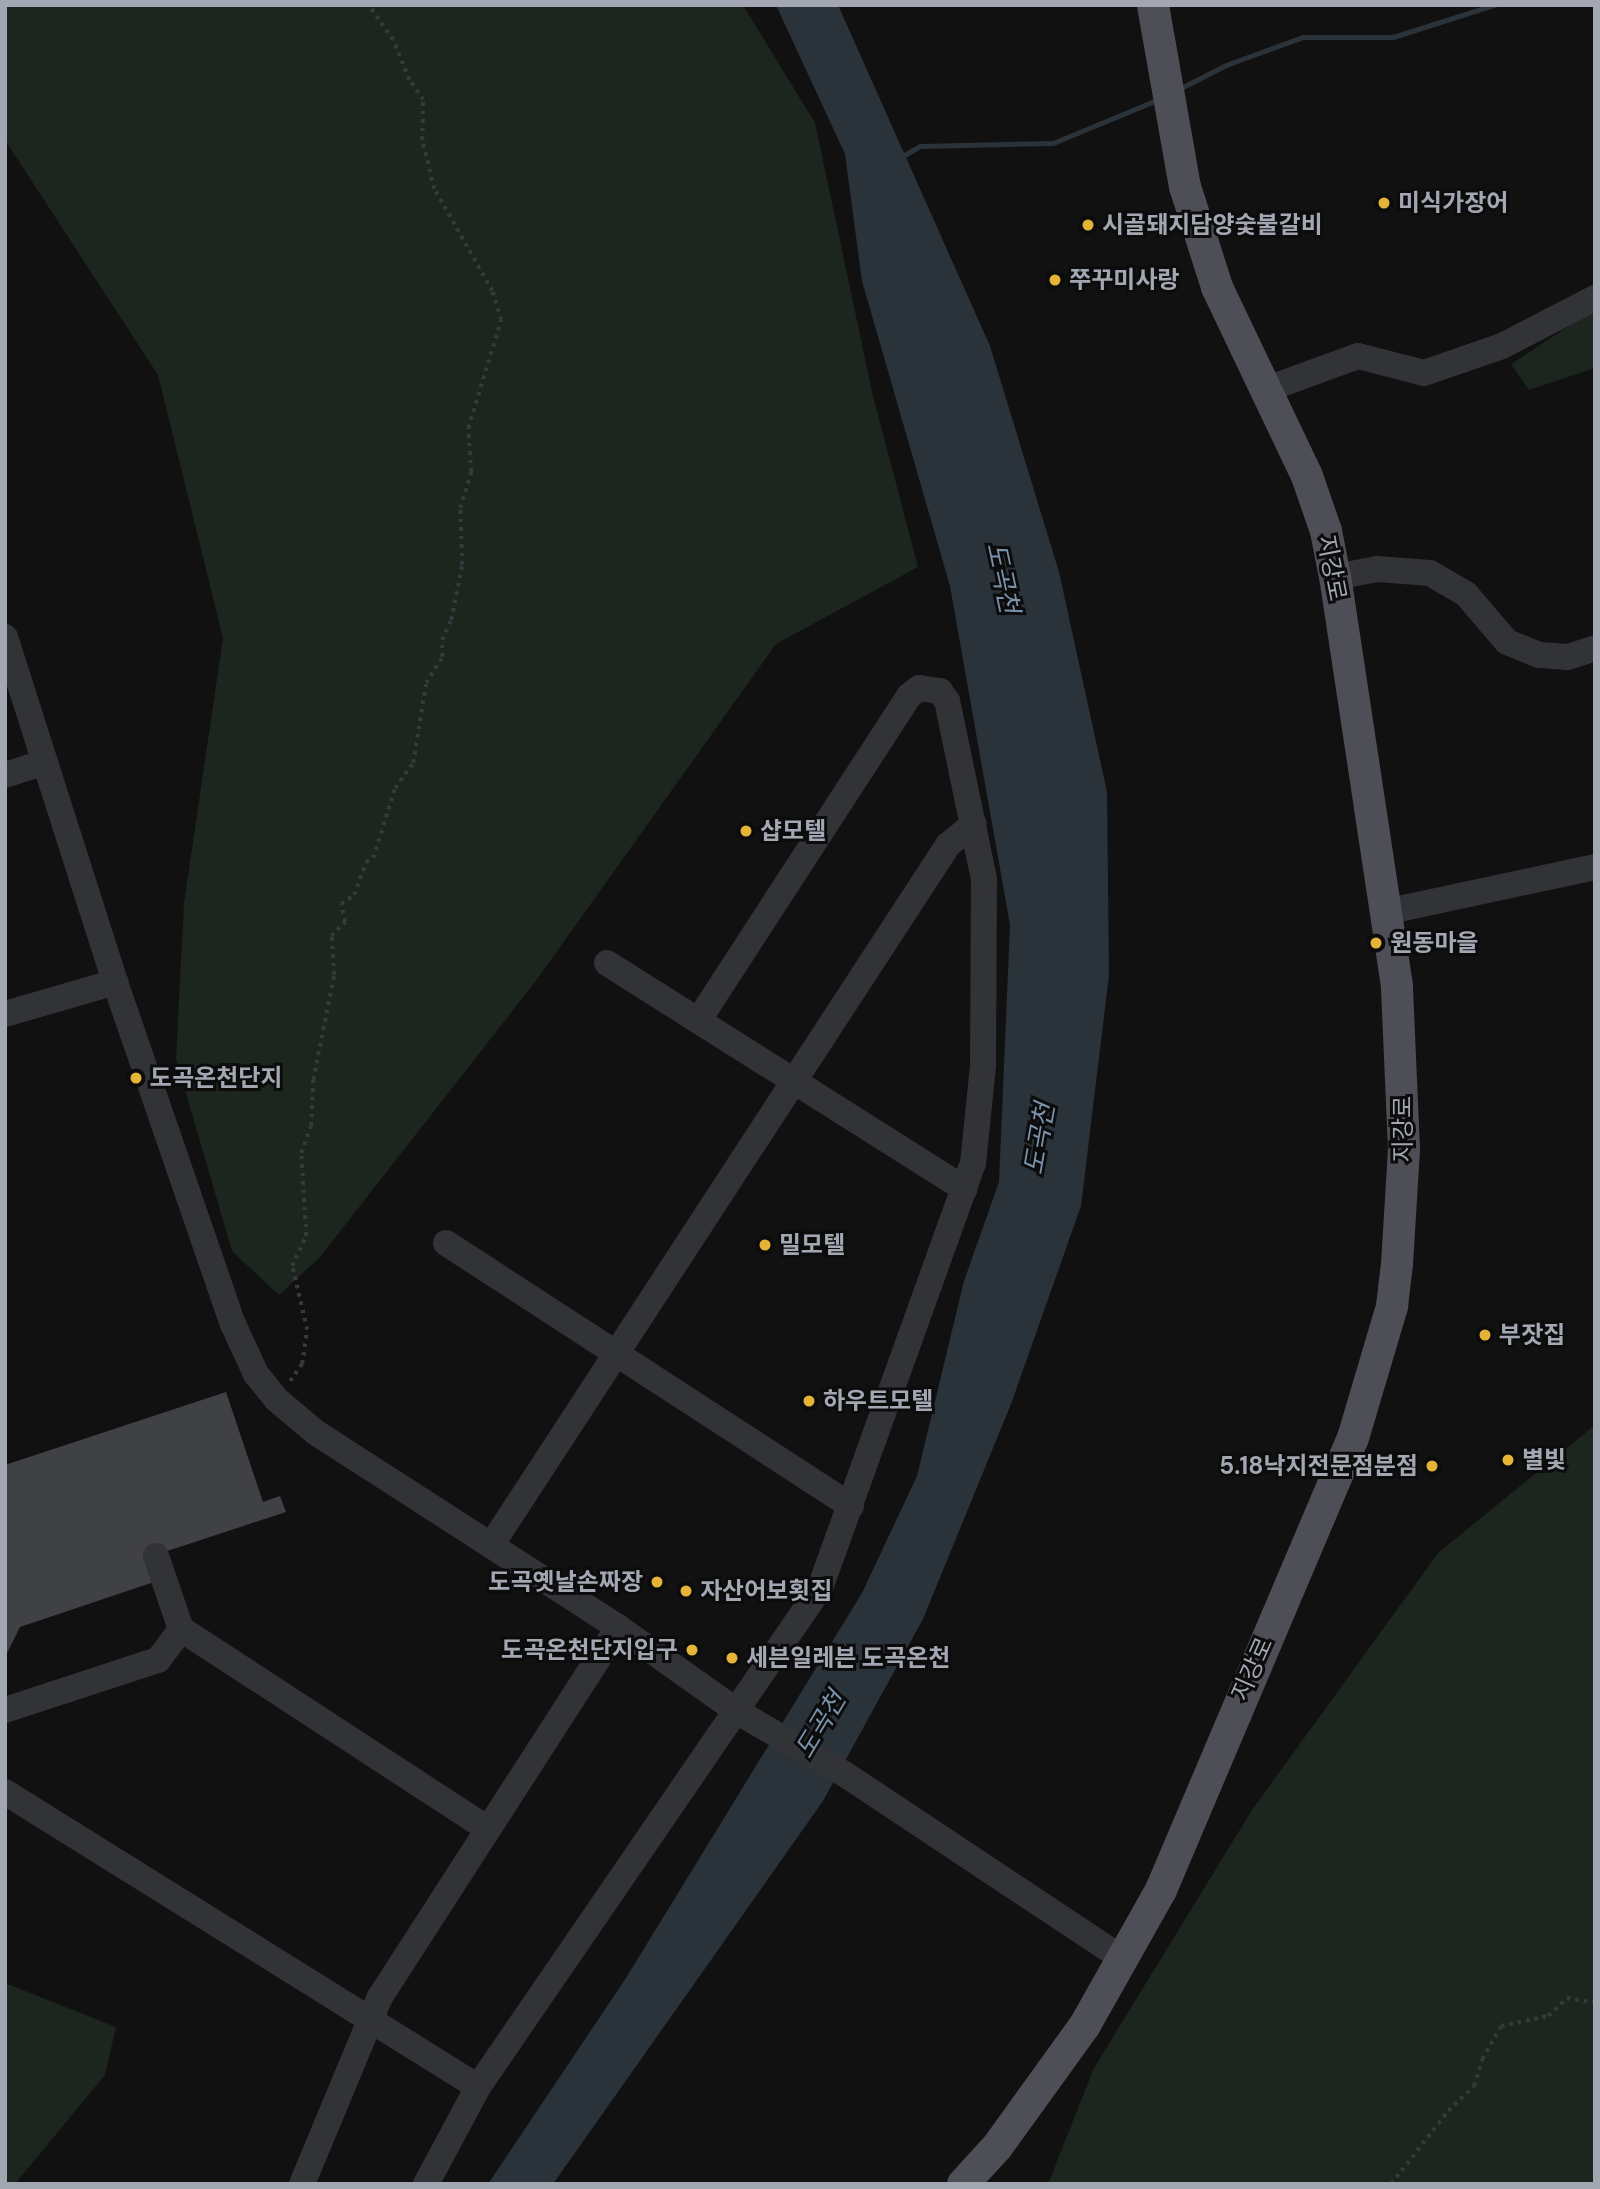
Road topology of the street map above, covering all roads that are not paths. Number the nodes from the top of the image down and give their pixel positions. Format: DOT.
graph roads {
  1 [pos="1153,5"];
  2 [pos="1595,298"];
  3 [pos="1265,390"];
  4 [pos="1335,577"];
  5 [pos="5,637"];
  6 [pos="1595,648"];
  7 [pos="45,762"];
  8 [pos="5,775"];
  9 [pos="974,824"];
  10 [pos="1595,867"];
  11 [pos="1385,912"];
  12 [pos="607,963"];
  13 [pos="115,982"];
  14 [pos="5,1014"];
  15 [pos="699,1018"];
  16 [pos="795,1079"];
  17 [pos="964,1189"];
  18 [pos="446,1243"];
  19 [pos="616,1353"];
  20 [pos="850,1506"];
  21 [pos="492,1544"];
  22 [pos="156,1556"];
  23 [pos="618,1627"];
  24 [pos="181,1629"];
  25 [pos="5,1710"];
  26 [pos="737,1712"];
  27 [pos="5,1792"];
  28 [pos="488,1829"];
  29 [pos="1124,1960"];
  30 [pos="369,2021"];
  31 [pos="478,2087"];
  32 [pos="302,2184"];
  33 [pos="426,2184"];
  34 [pos="963,2184"];
  1 -- 3 [label="main road, 지강로"];
  2 -- 3 [label="street"];
  3 -- 4 [label="main road, 지강로"];
  4 -- 6 [label="street"];
  4 -- 11 [label="main road, 지강로"];
  5 -- 7 [label="street"];
  7 -- 8 [label="street"];
  7 -- 13 [label="street"];
  9 -- 15 [label="street"];
  9 -- 16 [label="street"];
  9 -- 17 [label="street"];
  10 -- 11 [label="street"];
  11 -- 29 [label="main road, 지강로"];
  12 -- 15 [label="street"];
  13 -- 14 [label="street"];
  13 -- 21 [label="street"];
  15 -- 16 [label="street"];
  16 -- 17 [label="street"];
  16 -- 19 [label="street"];
  17 -- 20 [label="street"];
  18 -- 19 [label="street"];
  19 -- 20 [label="street"];
  19 -- 21 [label="street"];
  20 -- 26 [label="street"];
  21 -- 23 [label="street"];
  22 -- 24 [label="street"];
  23 -- 26 [label="street"];
  23 -- 28 [label="street"];
  24 -- 25 [label="street"];
  24 -- 28 [label="street"];
  26 -- 29 [label="street"];
  26 -- 31 [label="street"];
  27 -- 30 [label="street"];
  28 -- 30 [label="street"];
  29 -- 34 [label="main road, 지강로"];
  30 -- 31 [label="street"];
  30 -- 32 [label="street"];
  31 -- 33 [label="street"];
}
